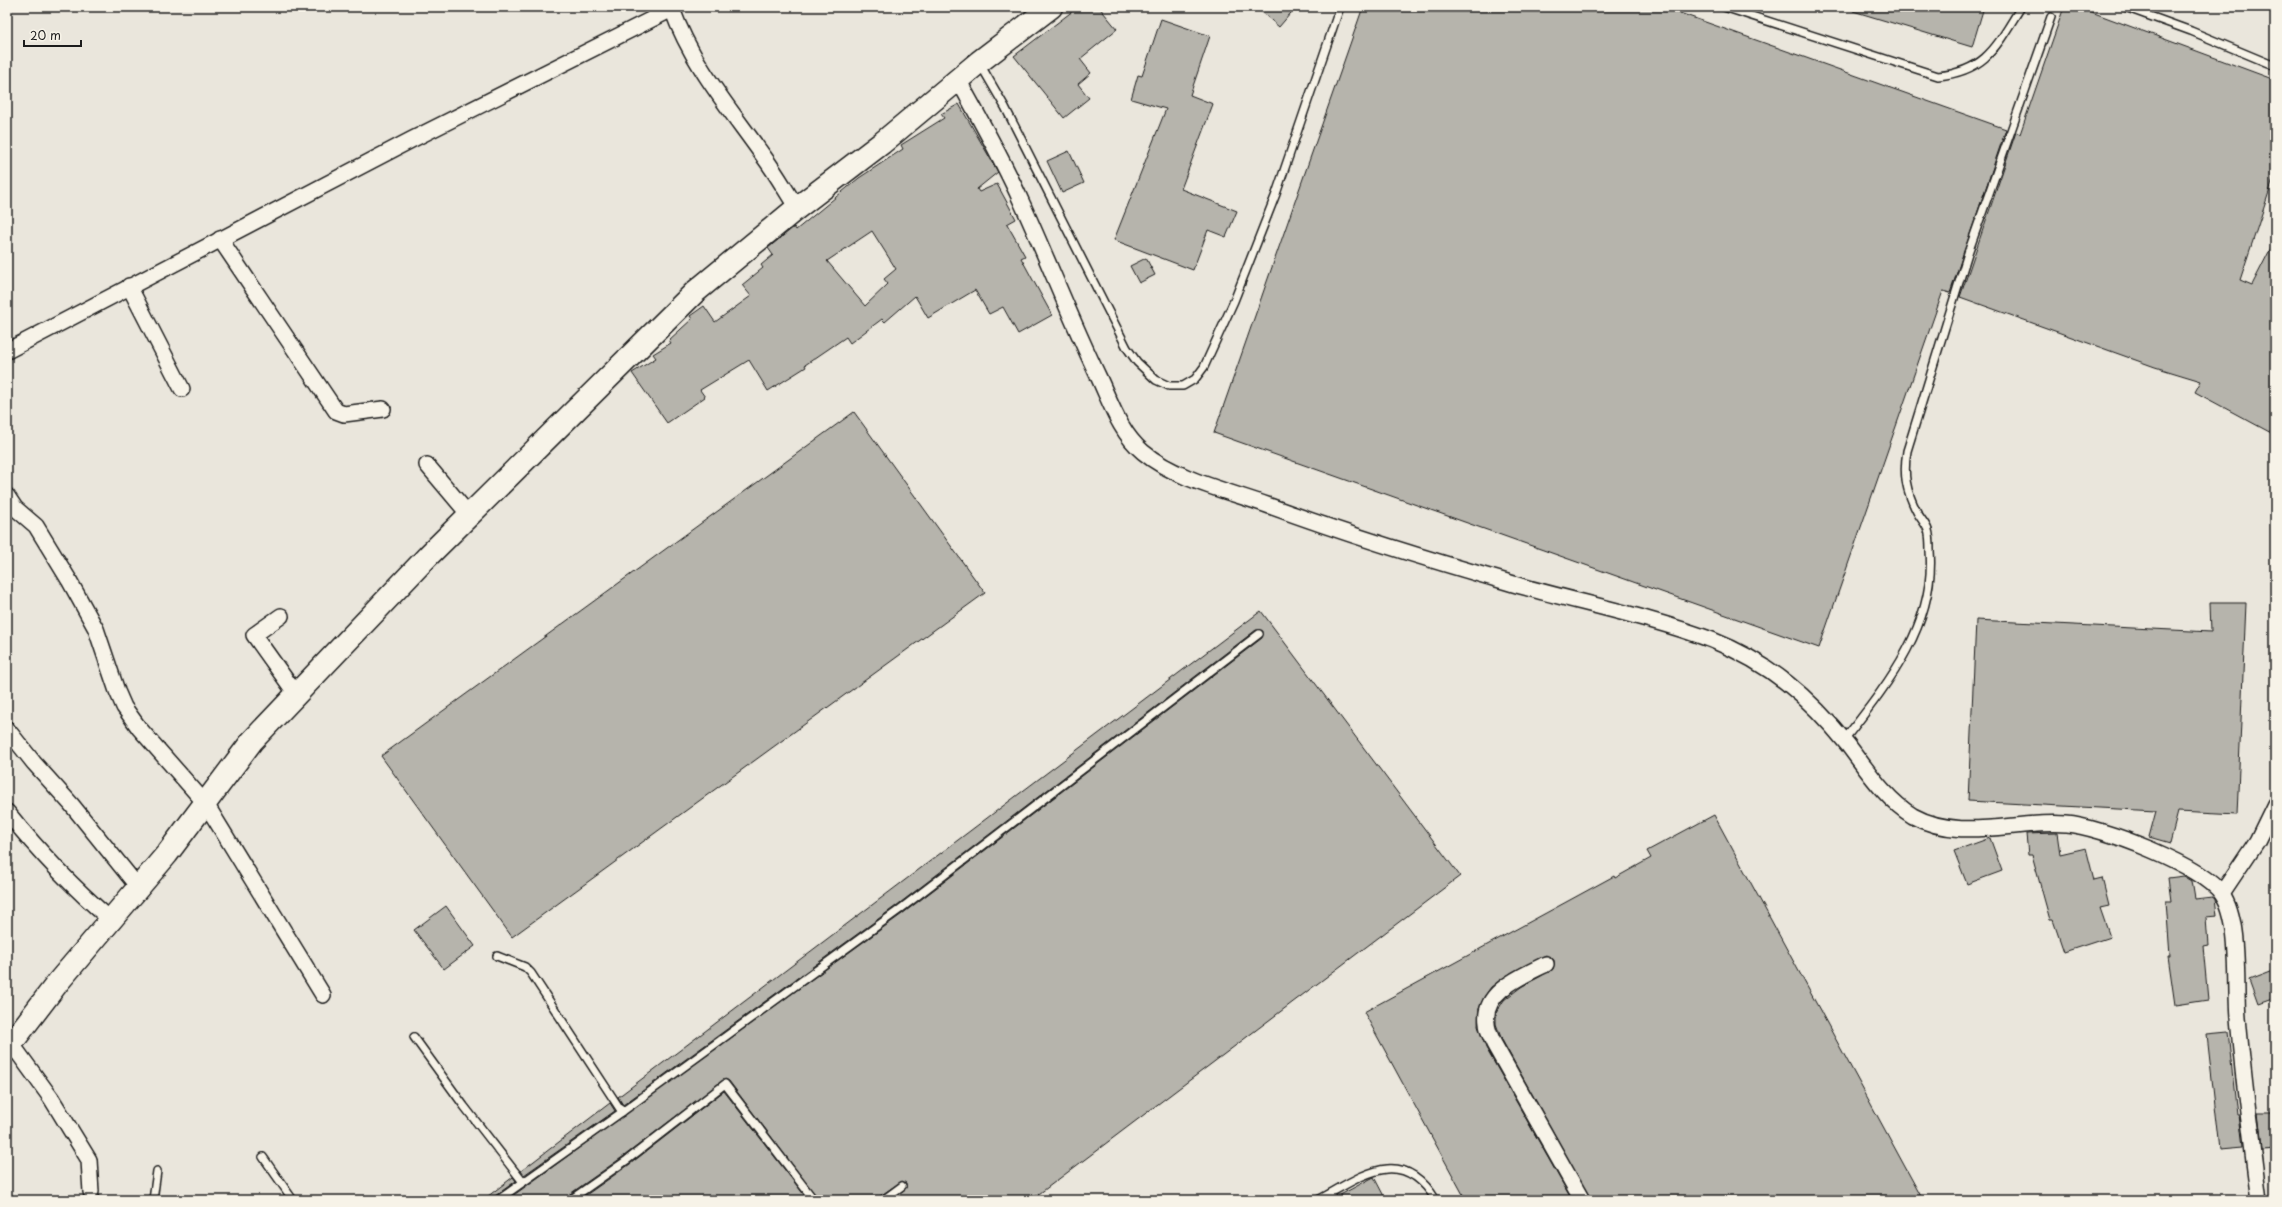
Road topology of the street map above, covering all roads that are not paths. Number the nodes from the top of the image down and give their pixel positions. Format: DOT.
graph roads {
  1 [pos="1340,7"];
  2 [pos="1724,7"];
  3 [pos="2021,7"];
  4 [pos="2126,7"];
  5 [pos="674,8"];
  6 [pos="1044,10"];
  7 [pos="2051,17"];
  8 [pos="979,62"];
  9 [pos="2275,66"];
  10 [pos="959,81"];
  11 [pos="797,208"];
  12 [pos="220,239"];
  13 [pos="129,286"];
  14 [pos="7,350"];
  15 [pos="182,389"];
  16 [pos="383,409"];
  17 [pos="427,465"];
  18 [pos="7,496"];
  19 [pos="470,516"];
  20 [pos="281,616"];
  21 [pos="1259,634"];
  22 [pos="296,694"];
  23 [pos="7,729"];
  24 [pos="1844,740"];
  25 [pos="206,804"];
  26 [pos="2275,804"];
  27 [pos="7,812"];
  28 [pos="138,887"];
  29 [pos="2222,893"];
  30 [pos="111,920"];
  31 [pos="497,956"];
  32 [pos="1546,964"];
  33 [pos="323,995"];
  34 [pos="414,1037"];
  35 [pos="9,1046"];
  36 [pos="622,1112"];
  37 [pos="263,1157"];
  38 [pos="157,1172"];
  39 [pos="523,1182"];
  40 [pos="902,1186"];
  41 [pos="91,1192"];
  42 [pos="153,1200"];
  43 [pos="293,1200"];
  44 [pos="498,1200"];
  45 [pos="570,1200"];
  46 [pos="814,1200"];
  47 [pos="883,1200"];
  48 [pos="1318,1200"];
  49 [pos="1436,1200"];
  50 [pos="1582,1200"];
  51 [pos="2260,1200"];
  1 -- 8 [label="lane"];
  2 -- 3 [label="lane"];
  4 -- 9 [label="lane"];
  5 -- 11 [label="street"];
  5 -- 12 [label="street"];
  6 -- 8 [label="main road"];
  7 -- 24 [label="lane"];
  8 -- 10 [label="main road"];
  10 -- 11 [label="main road"];
  10 -- 24 [label="street"];
  11 -- 19 [label="main road"];
  12 -- 13 [label="street"];
  12 -- 16 [label="street"];
  13 -- 14 [label="street"];
  13 -- 15 [label="street"];
  17 -- 19 [label="street"];
  18 -- 25 [label="street"];
  19 -- 22 [label="main road"];
  20 -- 22 [label="street"];
  21 -- 36 [label="lane"];
  22 -- 25 [label="main road"];
  23 -- 28 [label="street"];
  24 -- 29 [label="street"];
  25 -- 28 [label="main road"];
  25 -- 33 [label="street"];
  26 -- 29 [label="street"];
  27 -- 30 [label="street"];
  28 -- 30 [label="main road"];
  29 -- 51 [label="street"];
  30 -- 35 [label="main road"];
  31 -- 36 [label="lane"];
  32 -- 50 [label="street"];
  34 -- 39 [label="lane"];
  35 -- 41 [label="street"];
  36 -- 39 [label="lane"];
  37 -- 43 [label="lane"];
  38 -- 42 [label="lane"];
  39 -- 44 [label="lane"];
  40 -- 47 [label="lane"];
  45 -- 46 [label="lane"];
  48 -- 49 [label="lane"];
}
